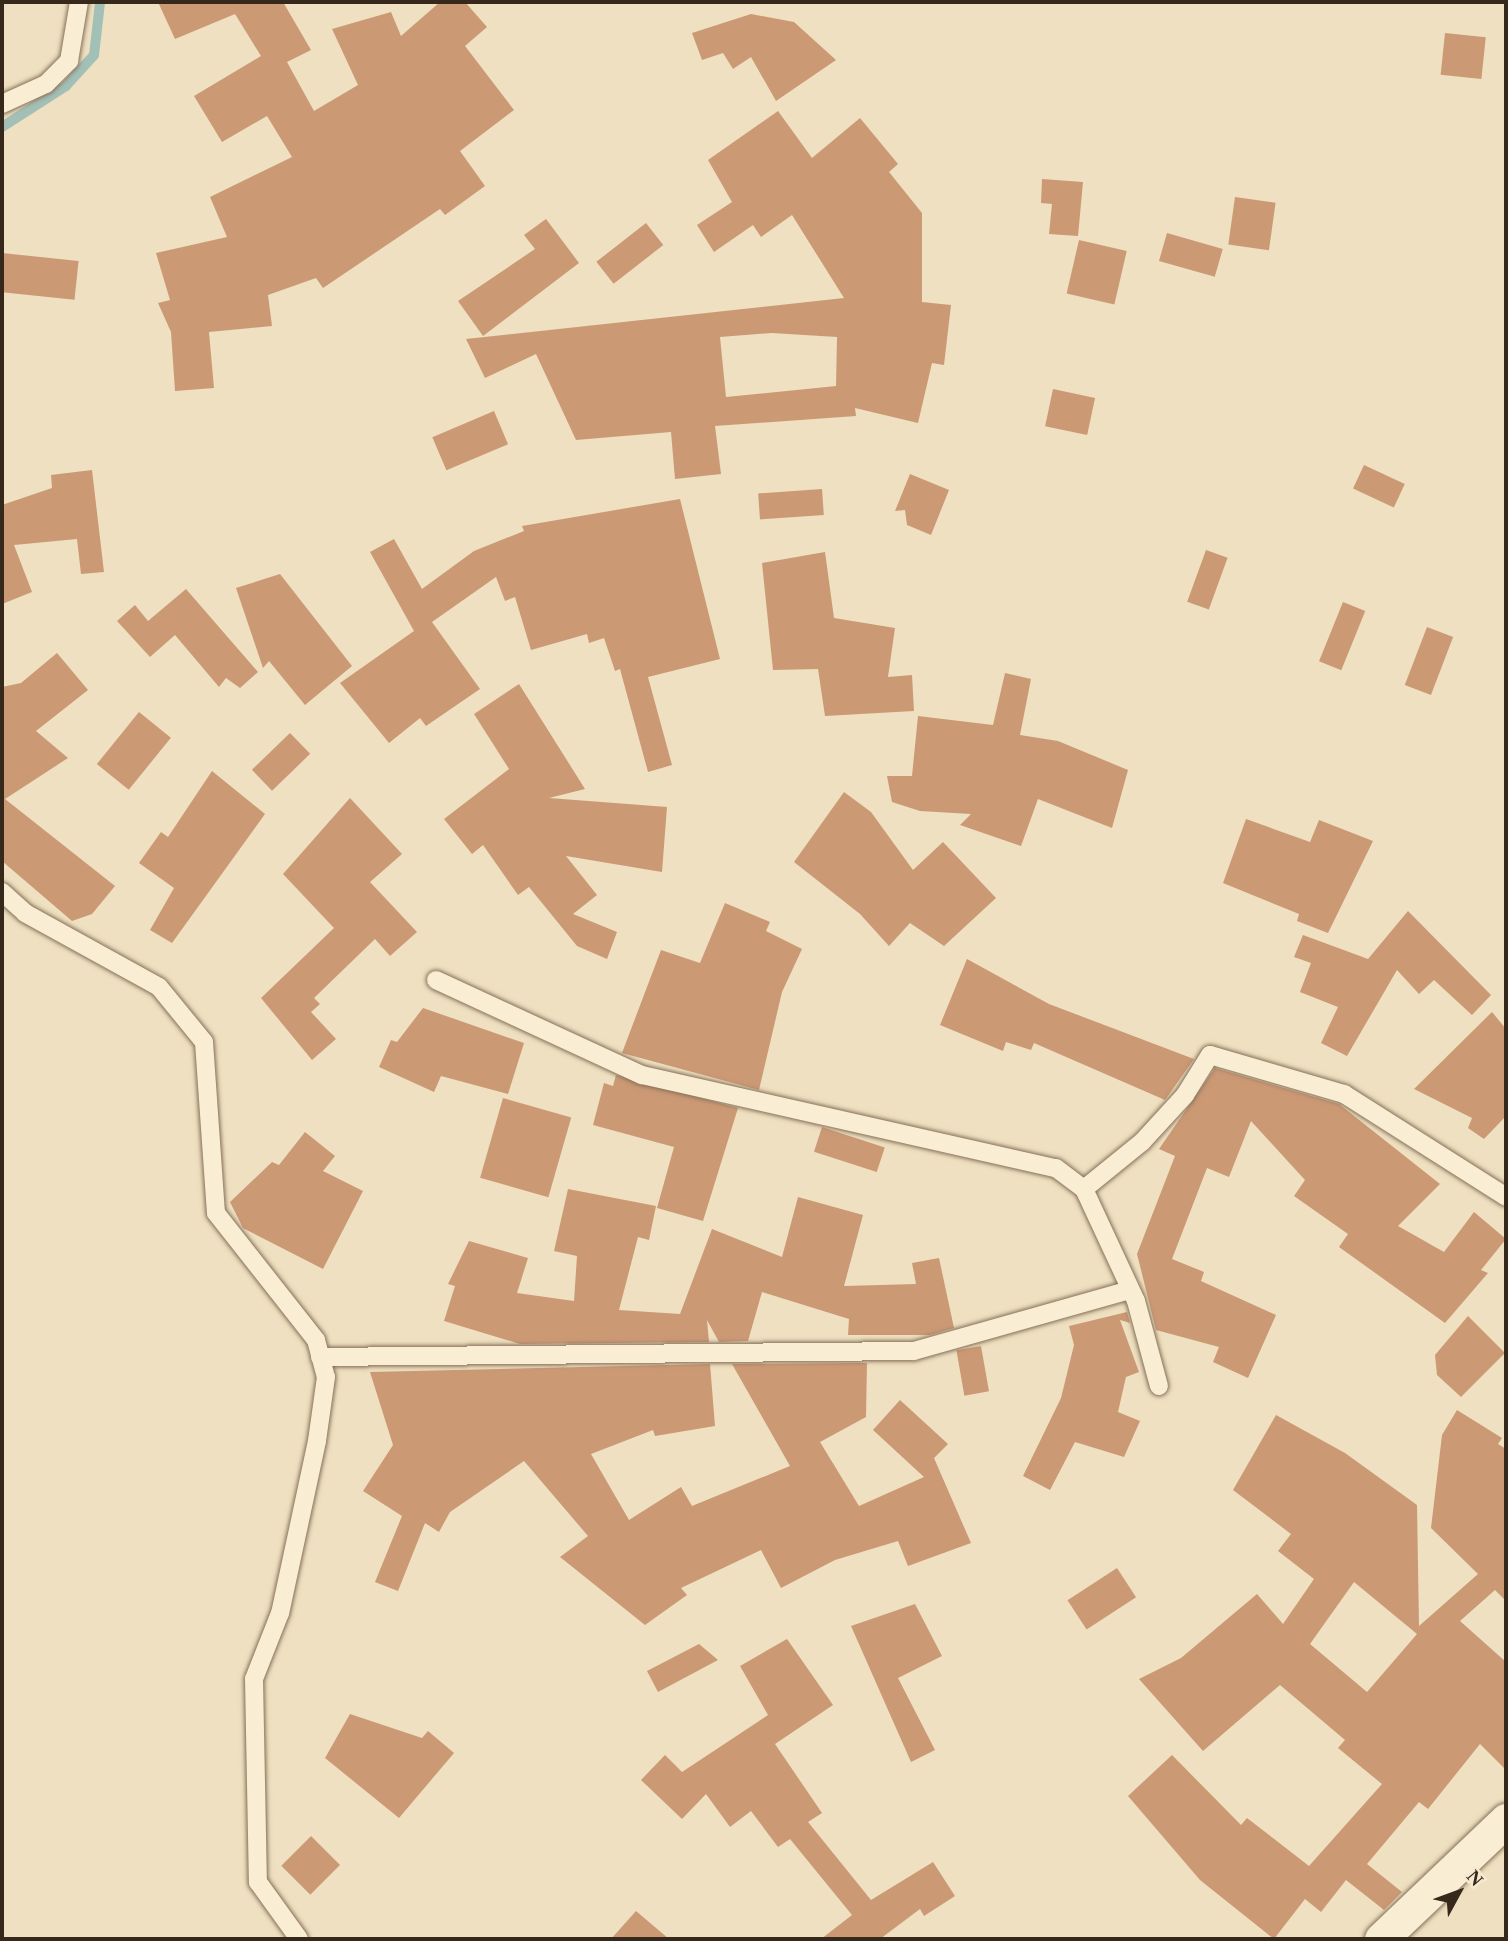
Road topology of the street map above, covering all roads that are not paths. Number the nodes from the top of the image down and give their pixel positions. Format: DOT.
graph roads {
  1 [pos="79,2"];
  2 [pos="2,104"];
  3 [pos="2,892"];
  4 [pos="436,980"];
  5 [pos="1084,1189"];
  6 [pos="1506,1197"];
  7 [pos="1130,1290"];
  8 [pos="320,1357"];
  9 [pos="1159,1386"];
  10 [pos="1506,1820"];
  11 [pos="299,1939"];
  12 [pos="1381,1939"];
  1 -- 2 [label="lane"];
  3 -- 8 [label="lane"];
  4 -- 5 [label="lane"];
  5 -- 6 [label="lane"];
  5 -- 7 [label="lane"];
  7 -- 8 [label="lane"];
  7 -- 9 [label="lane"];
  8 -- 11 [label="lane"];
  10 -- 12 [label="street"];
}
